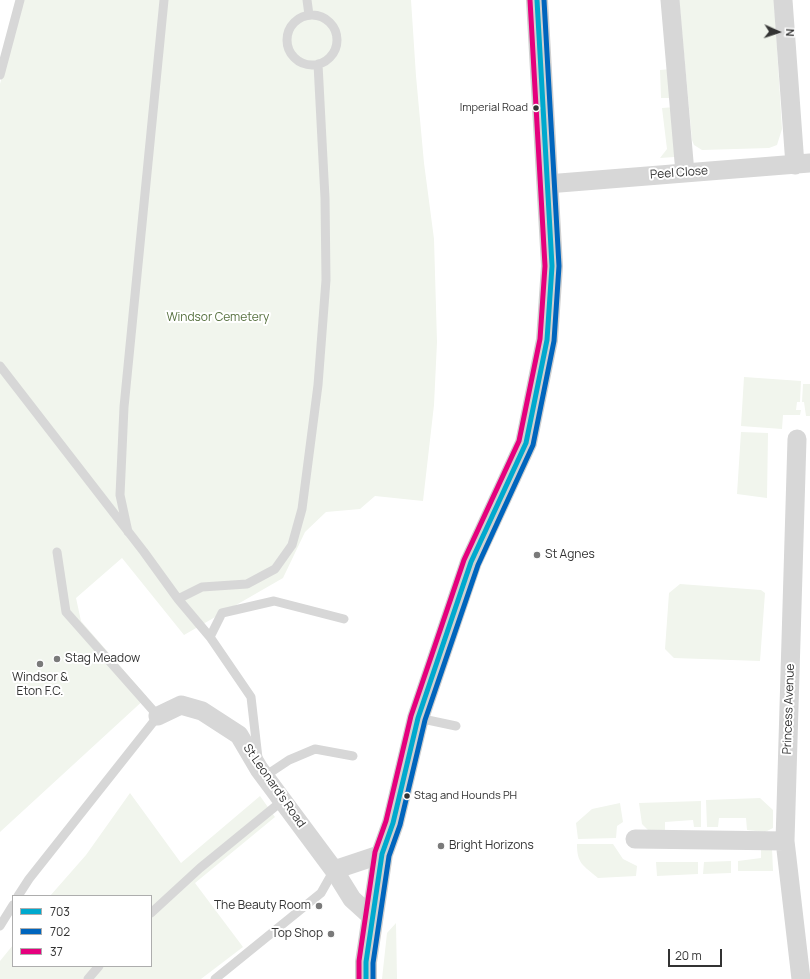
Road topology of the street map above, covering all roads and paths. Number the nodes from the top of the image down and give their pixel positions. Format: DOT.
graph roads {
  1 [pos="20,0"];
  2 [pos="164,0"];
  3 [pos="308,0"];
  4 [pos="537,0"];
  5 [pos="670,0"];
  6 [pos="783,0"];
  7 [pos="309,15"];
  8 [pos="318,64"];
  9 [pos="0,75"];
  10 [pos="802,164"];
  11 [pos="685,173"];
  12 [pos="547,184"];
  13 [pos="0,366"];
  14 [pos="797,439"];
  15 [pos="128,532"];
  16 [pos="57,552"];
  17 [pos="178,599"];
  18 [pos="344,619"];
  19 [pos="210,637"];
  20 [pos="158,716"];
  21 [pos="418,718"];
  22 [pos="456,726"];
  23 [pos="353,756"];
  24 [pos="262,773"];
  25 [pos="282,800"];
  26 [pos="635,838"];
  27 [pos="785,840"];
  28 [pos="382,854"];
  29 [pos="334,870"];
  30 [pos="19,895"];
  31 [pos="12,907"];
  32 [pos="152,912"];
  33 [pos="373,918"];
  34 [pos="0,926"];
  35 [pos="98,967"];
  36 [pos="88,979"];
  37 [pos="215,979"];
  38 [pos="366,979"];
  39 [pos="801,979"];
  1 -- 9 [label="lane"];
  2 -- 15 [label="lane"];
  3 -- 7 [label="lane"];
  4 -- 12 [label="main road"];
  5 -- 11 [label="street"];
  6 -- 10 [label="street"];
  7 -- 8 [label="lane"];
  7 -- 8 [label="lane"];
  8 -- 17 [label="lane"];
  10 -- 11 [label="street, Peel Close"];
  11 -- 12 [label="street, Peel Close"];
  12 -- 21 [label="main road"];
  13 -- 15 [label="lane"];
  14 -- 27 [label="street, Princess Avenue"];
  15 -- 17 [label="lane"];
  16 -- 20 [label="lane"];
  17 -- 19 [label="lane"];
  18 -- 19 [label="lane"];
  19 -- 24 [label="lane"];
  20 -- 24 [label="street, St Leonard's Road"];
  20 -- 30 [label="lane"];
  21 -- 22 [label="lane"];
  21 -- 28 [label="main road"];
  23 -- 24 [label="lane"];
  24 -- 25 [label="street, St Leonard's Road"];
  25 -- 29 [label="street, St Leonard's Road"];
  25 -- 32 [label="lane"];
  26 -- 27 [label="street"];
  27 -- 39 [label="street, Princess Avenue"];
  28 -- 29 [label="street"];
  28 -- 33 [label="main road"];
  29 -- 33 [label="street, St Leonard's Road"];
  29 -- 37 [label="lane"];
  31 -- 34 [label="lane"];
  33 -- 38 [label="main road"];
  35 -- 36 [label="lane"];
}
